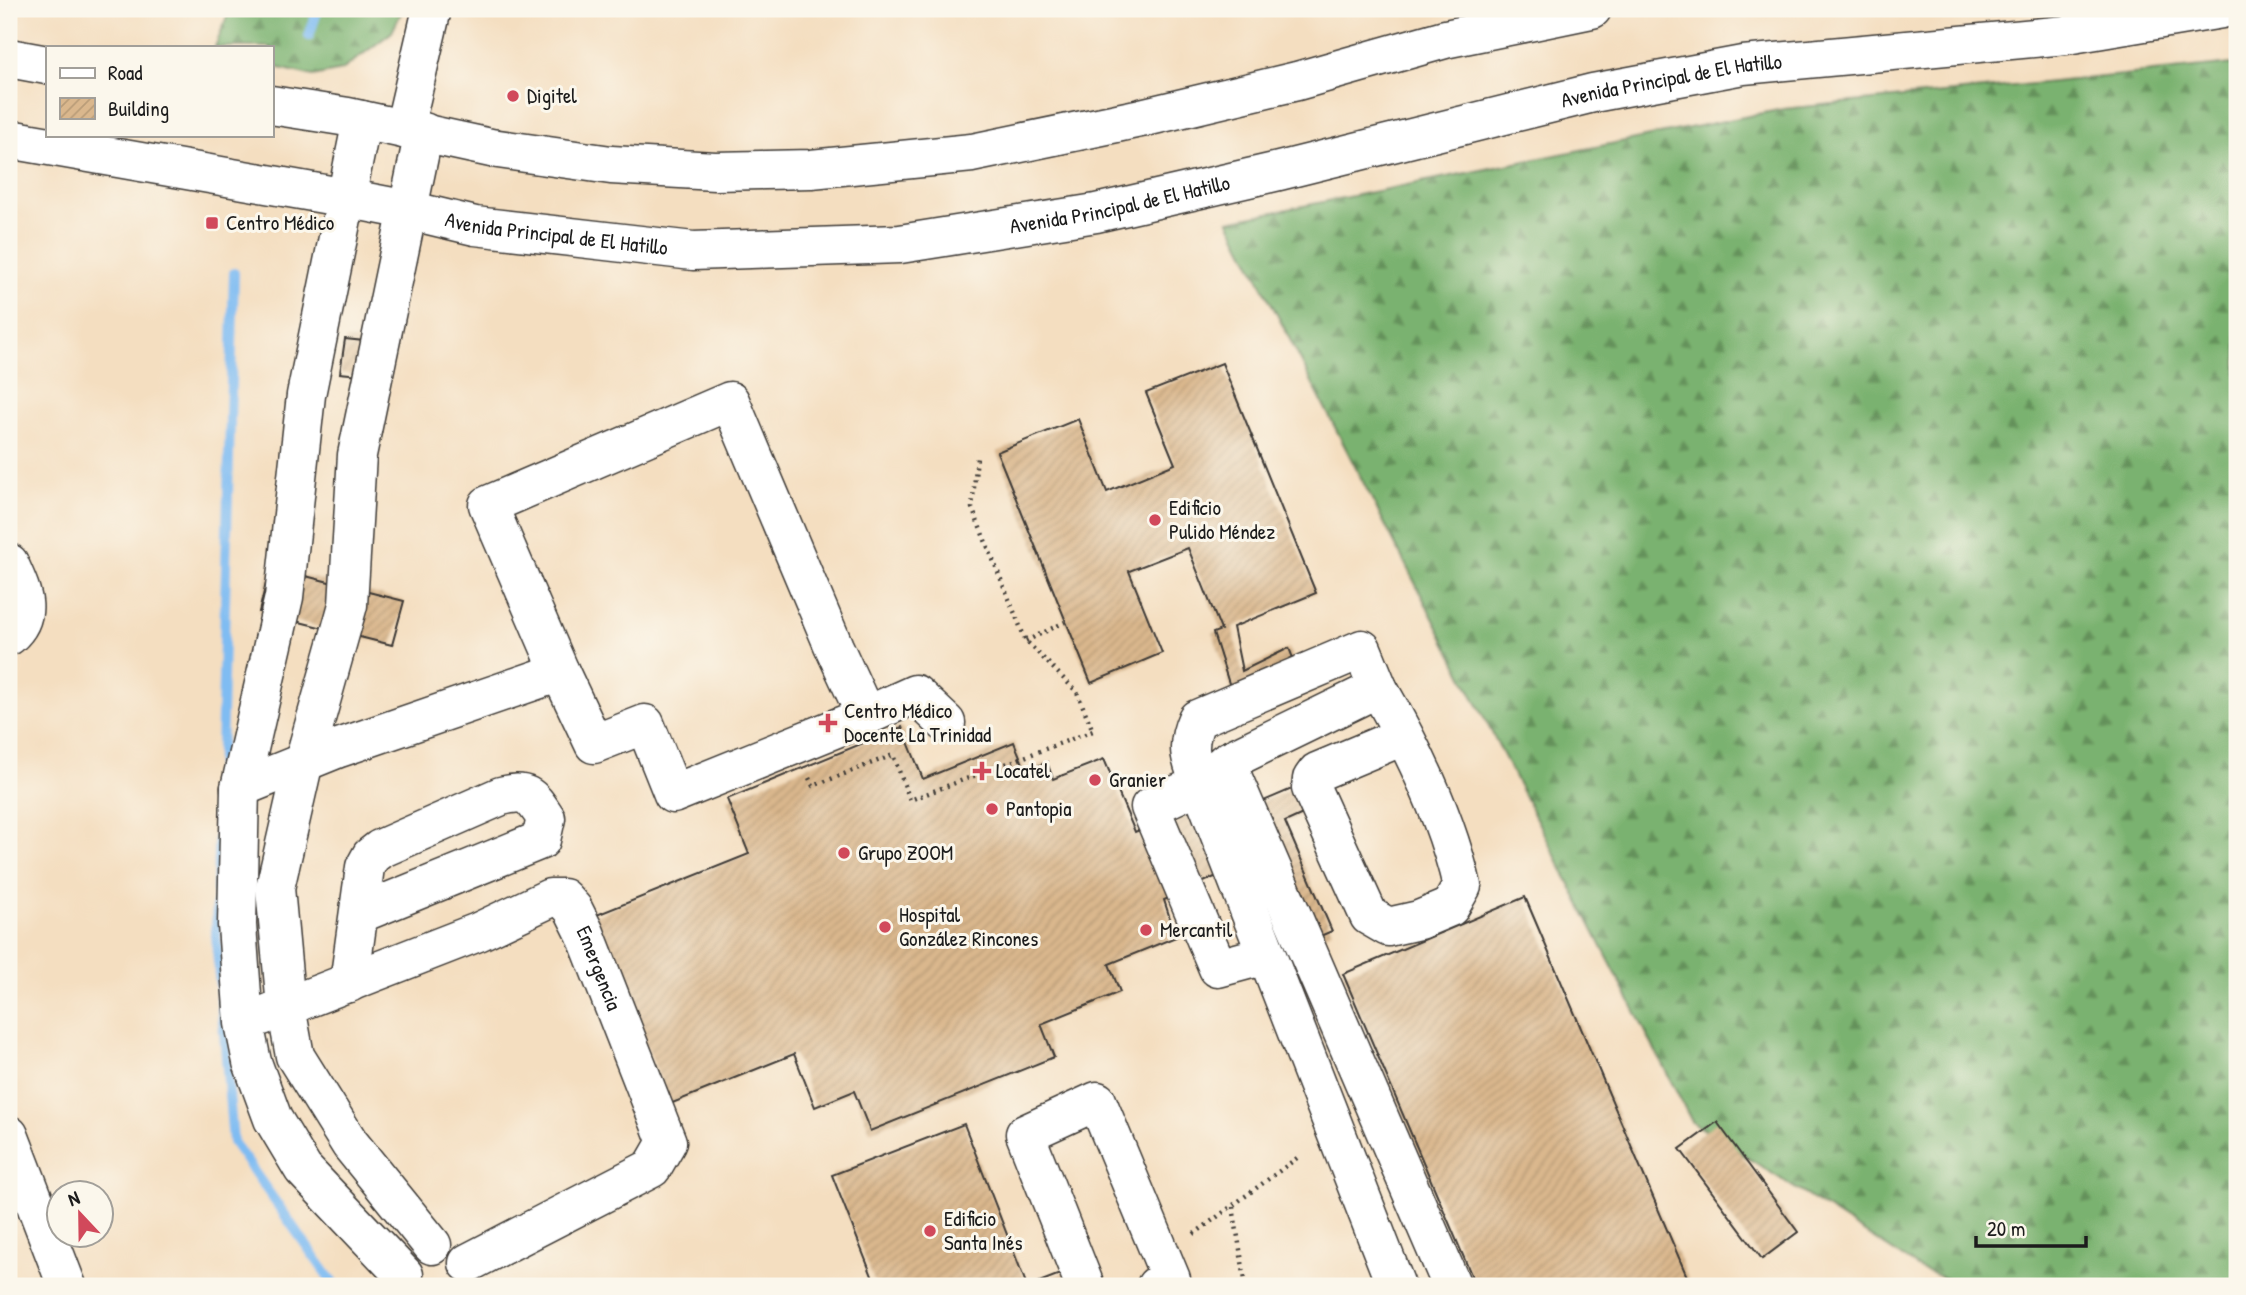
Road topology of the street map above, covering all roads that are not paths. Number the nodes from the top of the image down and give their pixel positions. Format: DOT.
graph roads {
  1 [pos="417,9"];
  2 [pos="432,9"];
  3 [pos="1592,9"];
  4 [pos="2222,9"];
  5 [pos="9,58"];
  6 [pos="46,65"];
  7 [pos="273,105"];
  8 [pos="396,127"];
  9 [pos="9,139"];
  10 [pos="346,198"];
  11 [pos="408,210"];
  12 [pos="9,563"];
  13 [pos="9,636"];
  14 [pos="560,672"];
  15 [pos="1378,688"];
  16 [pos="866,716"];
  17 [pos="946,723"];
  18 [pos="1404,736"];
  19 [pos="304,761"];
  20 [pos="1213,773"];
  21 [pos="240,788"];
  22 [pos="359,914"];
  23 [pos="1266,955"];
  24 [pos="349,983"];
  25 [pos="286,1007"];
  26 [pos="244,1023"];
  27 [pos="9,1135"];
  28 [pos="432,1245"];
  29 [pos="474,1277"];
  30 [pos="405,1281"];
  31 [pos="67,1286"];
  32 [pos="1085,1286"];
  33 [pos="1156,1286"];
  34 [pos="1396,1286"];
  35 [pos="1452,1286"];
  1 -- 8 [label="main road"];
  2 -- 8 [label="main road"];
  3 -- 8 [label="main road"];
  4 -- 11 [label="main road, Avenida Principal de El Hatillo"];
  5 -- 6 [label="main road"];
  7 -- 8 [label="main road"];
  8 -- 10 [label="main road"];
  8 -- 11 [label="main road"];
  9 -- 10 [label="main road, Avenida Principal de El Hatillo"];
  10 -- 11 [label="main road, Avenida Principal de El Hatillo"];
  10 -- 21 [label="main road"];
  11 -- 19 [label="main road"];
  12 -- 13 [label="main road"];
  14 -- 16 [label="main road"];
  14 -- 16 [label="main road"];
  14 -- 19 [label="main road"];
  15 -- 18 [label="main road"];
  15 -- 20 [label="main road"];
  15 -- 20 [label="main road"];
  16 -- 17 [label="main road"];
  18 -- 18 [label="main road"];
  19 -- 21 [label="main road"];
  19 -- 25 [label="main road"];
  20 -- 23 [label="main road"];
  20 -- 23 [label="main road"];
  20 -- 35 [label="main road"];
  21 -- 26 [label="main road"];
  22 -- 24 [label="main road"];
  23 -- 34 [label="main road"];
  24 -- 25 [label="main road, Emergencia"];
  24 -- 29 [label="main road, Emergencia"];
  25 -- 26 [label="main road, Emergencia"];
  25 -- 28 [label="main road"];
  26 -- 30 [label="main road"];
  27 -- 31 [label="main road"];
  28 -- 29 [label="main road"];
  28 -- 30 [label="main road"];
  32 -- 33 [label="main road"];
}
